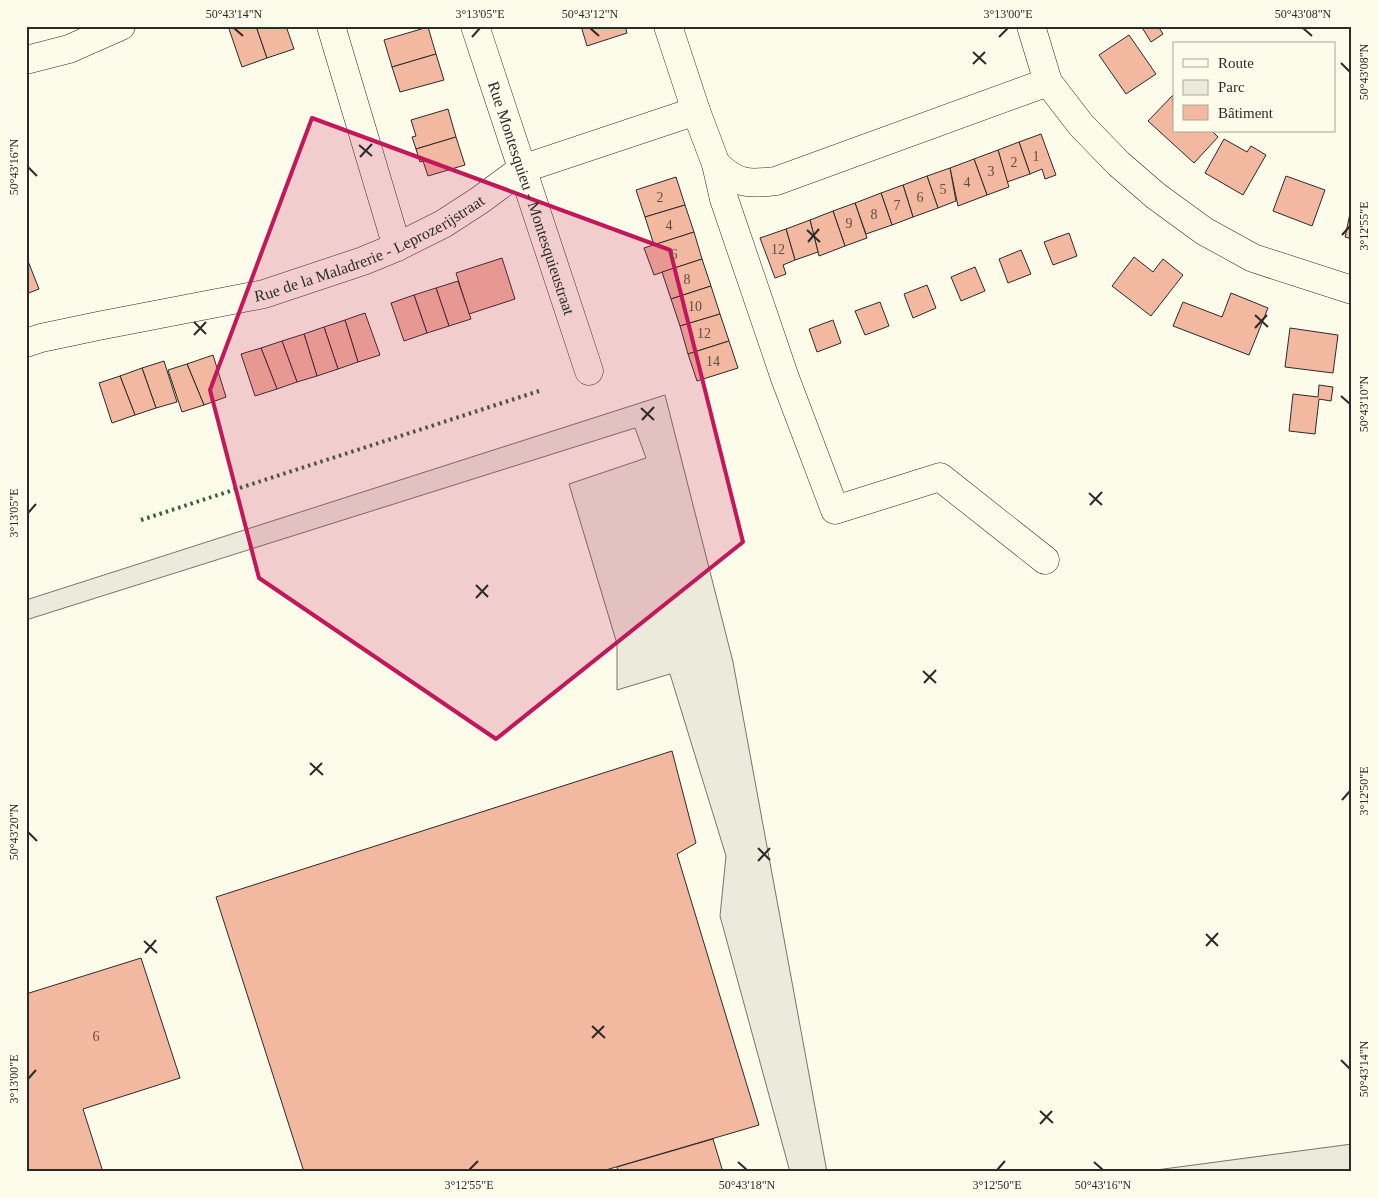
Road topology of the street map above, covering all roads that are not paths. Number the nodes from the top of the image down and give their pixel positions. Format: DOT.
graph roads {
  1 [pos="121,26"];
  2 [pos="331,26"];
  3 [pos="475,26"];
  4 [pos="668,26"];
  5 [pos="1032,26"];
  6 [pos="26,60"];
  7 [pos="1048,82"];
  8 [pos="696,111"];
  9 [pos="716,164"];
  10 [pos="522,169"];
  11 [pos="397,247"];
  12 [pos="1352,290"];
  13 [pos="26,343"];
  14 [pos="589,371"];
  15 [pos="1045,560"];
  1 -- 6 [label="street"];
  2 -- 11 [label="street"];
  3 -- 10 [label="street, Rue Montesquieu - Montesquieustraat"];
  4 -- 8 [label="street"];
  5 -- 7 [label="street"];
  7 -- 9 [label="street"];
  7 -- 12 [label="street"];
  8 -- 9 [label="street"];
  8 -- 10 [label="street, Rue de la Maladrerie - Leprozerijstraat"];
  9 -- 15 [label="street"];
  10 -- 11 [label="street, Rue de la Maladrerie - Leprozerijstraat"];
  10 -- 14 [label="street, Rue Montesquieu - Montesquieustraat"];
  11 -- 13 [label="street, Rue de la Maladrerie - Leprozerijstraat"];
}
